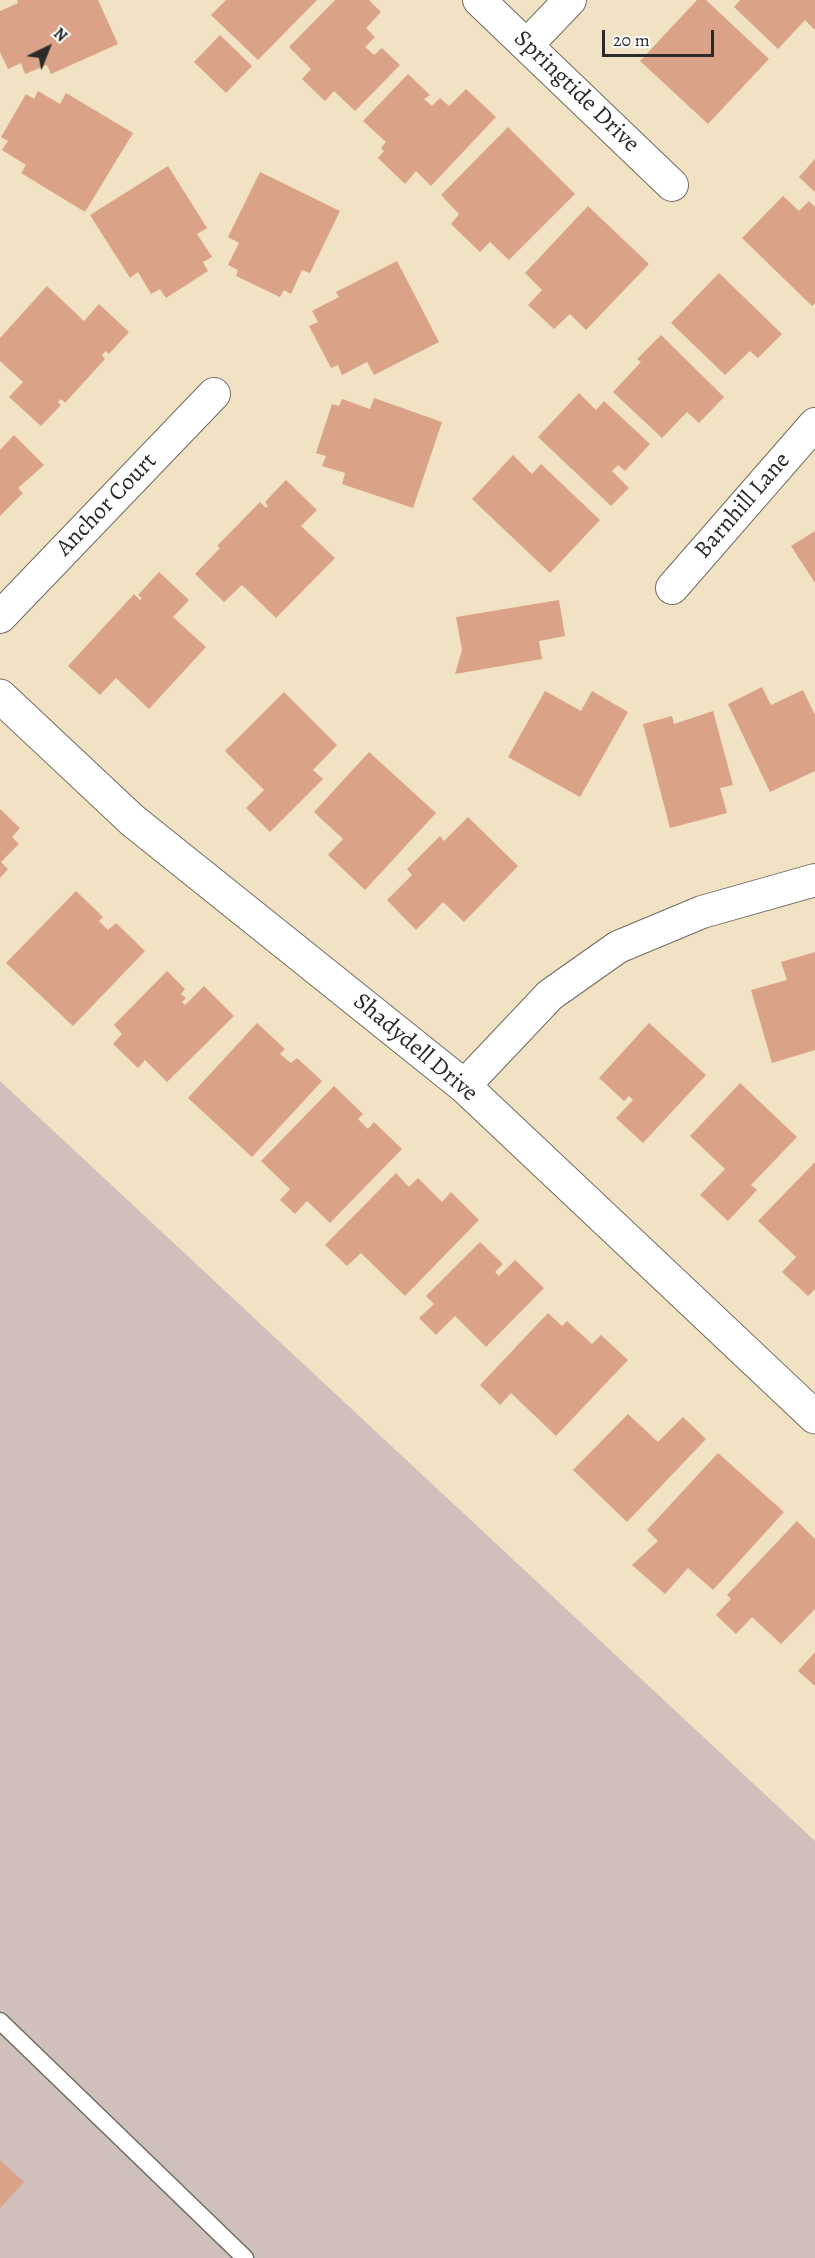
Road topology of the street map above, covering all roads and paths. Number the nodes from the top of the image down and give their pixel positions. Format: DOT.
graph roads {
  1 [pos="479,0"];
  2 [pos="570,0"];
  3 [pos="527,45"];
  4 [pos="672,184"];
  5 [pos="214,394"];
  6 [pos="815,424"];
  7 [pos="672,588"];
  8 [pos="0,617"];
  9 [pos="0,696"];
  10 [pos="815,880"];
  11 [pos="464,1086"];
  12 [pos="815,1417"];
  13 [pos="0,2021"];
  14 [pos="245,2258"];
  1 -- 3 [label="street, Springtide Drive"];
  2 -- 3 [label="street"];
  3 -- 4 [label="street, Springtide Drive"];
  5 -- 8 [label="street, Anchor Court"];
  6 -- 7 [label="street, Barnhill Lane"];
  9 -- 11 [label="street, Shadydell Drive"];
  10 -- 11 [label="street"];
  11 -- 12 [label="street, Shadydell Drive"];
  13 -- 14 [label="lane"];
}
